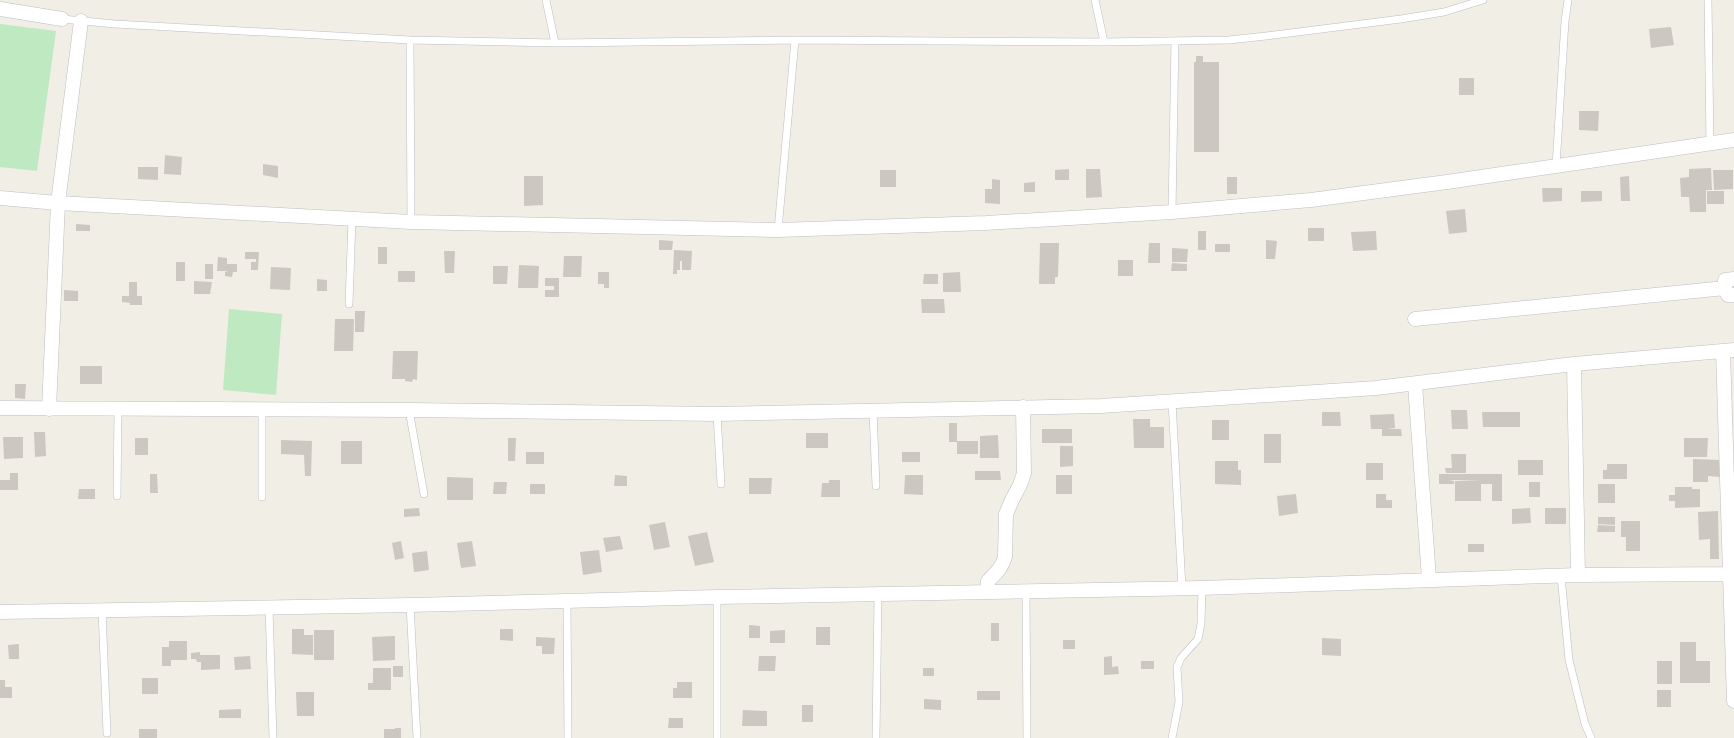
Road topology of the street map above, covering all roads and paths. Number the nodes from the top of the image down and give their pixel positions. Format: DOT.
graph roads {
  1 [pos="546,0"];
  2 [pos="1095,0"];
  3 [pos="1483,0"];
  4 [pos="1568,0"];
  5 [pos="1708,0"];
  6 [pos="0,9"];
  7 [pos="62,19"];
  8 [pos="81,21"];
  9 [pos="410,40"];
  10 [pos="795,40"];
  11 [pos="1175,41"];
  12 [pos="1104,42"];
  13 [pos="555,43"];
  14 [pos="1734,140"];
  15 [pos="1710,144"];
  16 [pos="1556,166"];
  17 [pos="0,198"];
  18 [pos="58,203"];
  19 [pos="1172,212"];
  20 [pos="352,219"];
  21 [pos="411,222"];
  22 [pos="778,230"];
  23 [pos="1731,287"];
  24 [pos="350,304"];
  25 [pos="1415,319"];
  26 [pos="1729,351"];
  27 [pos="1574,364"];
  28 [pos="1415,384"];
  29 [pos="1172,401"];
  30 [pos="1023,407"];
  31 [pos="0,408"];
  32 [pos="49,409"];
  33 [pos="118,410"];
  34 [pos="262,410"];
  35 [pos="409,410"];
  36 [pos="873,410"];
  37 [pos="717,414"];
  38 [pos="721,484"];
  39 [pos="876,486"];
  40 [pos="424,494"];
  41 [pos="117,496"];
  42 [pos="262,497"];
  43 [pos="1732,574"];
  44 [pos="1578,575"];
  45 [pos="1561,576"];
  46 [pos="1429,579"];
  47 [pos="1182,588"];
  48 [pos="1202,588"];
  49 [pos="987,591"];
  50 [pos="1026,591"];
  51 [pos="878,594"];
  52 [pos="717,597"];
  53 [pos="567,601"];
  54 [pos="410,605"];
  55 [pos="269,607"];
  56 [pos="102,610"];
  57 [pos="0,612"];
  58 [pos="1734,701"];
  59 [pos="107,733"];
  60 [pos="273,738"];
  61 [pos="417,738"];
  62 [pos="568,738"];
  63 [pos="717,738"];
  64 [pos="876,738"];
  65 [pos="1027,738"];
  66 [pos="1172,738"];
  67 [pos="1591,738"];
  1 -- 13 [label="lane"];
  2 -- 12 [label="lane"];
  3 -- 11 [label="lane"];
  4 -- 16 [label="lane"];
  5 -- 15 [label="lane"];
  6 -- 7 [label="street"];
  7 -- 8 [label="lane"];
  8 -- 9 [label="lane"];
  8 -- 18 [label="street"];
  9 -- 13 [label="lane"];
  9 -- 21 [label="lane"];
  10 -- 12 [label="lane"];
  10 -- 13 [label="lane"];
  10 -- 22 [label="lane"];
  11 -- 12 [label="lane"];
  11 -- 19 [label="lane"];
  14 -- 15 [label="street"];
  15 -- 16 [label="street"];
  16 -- 19 [label="street"];
  17 -- 18 [label="street"];
  18 -- 20 [label="street"];
  18 -- 32 [label="street"];
  19 -- 22 [label="street"];
  20 -- 21 [label="street"];
  20 -- 24 [label="lane"];
  21 -- 22 [label="street"];
  23 -- 25 [label="street"];
  26 -- 27 [label="street"];
  26 -- 43 [label="street"];
  27 -- 28 [label="street"];
  27 -- 44 [label="street"];
  28 -- 29 [label="street"];
  28 -- 46 [label="street"];
  29 -- 30 [label="street"];
  29 -- 47 [label="lane"];
  30 -- 36 [label="street"];
  30 -- 49 [label="street"];
  31 -- 32 [label="street"];
  32 -- 33 [label="street"];
  33 -- 34 [label="street"];
  33 -- 41 [label="lane"];
  34 -- 35 [label="street"];
  34 -- 42 [label="lane"];
  35 -- 37 [label="street"];
  35 -- 40 [label="lane"];
  36 -- 37 [label="street"];
  36 -- 39 [label="lane"];
  37 -- 38 [label="lane"];
  43 -- 44 [label="street"];
  43 -- 58 [label="street"];
  44 -- 45 [label="street"];
  45 -- 46 [label="street"];
  45 -- 67 [label="lane"];
  46 -- 48 [label="street"];
  47 -- 48 [label="street"];
  47 -- 50 [label="street"];
  48 -- 66 [label="lane"];
  49 -- 50 [label="street"];
  49 -- 51 [label="street"];
  50 -- 65 [label="lane"];
  51 -- 52 [label="street"];
  51 -- 64 [label="lane"];
  52 -- 53 [label="street"];
  52 -- 63 [label="lane"];
  53 -- 54 [label="street"];
  53 -- 62 [label="lane"];
  54 -- 55 [label="street"];
  54 -- 61 [label="lane"];
  55 -- 56 [label="street"];
  55 -- 60 [label="lane"];
  56 -- 57 [label="street"];
  56 -- 59 [label="lane"];
}
